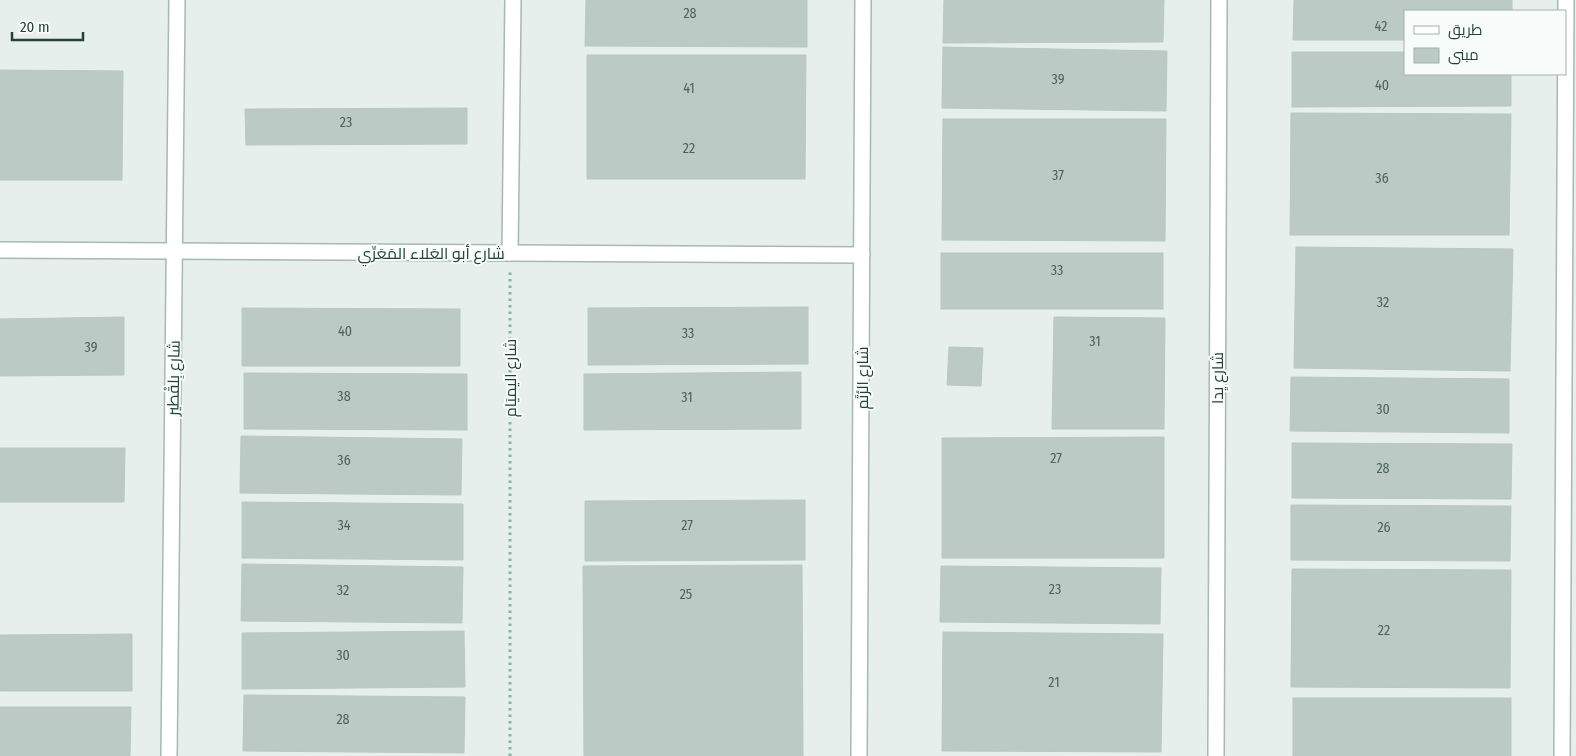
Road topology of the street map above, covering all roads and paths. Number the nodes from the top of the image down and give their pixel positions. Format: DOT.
graph roads {
  1 [pos="177,0"];
  2 [pos="513,0"];
  3 [pos="863,0"];
  4 [pos="1218,0"];
  5 [pos="1566,75"];
  6 [pos="0,250"];
  7 [pos="174,251"];
  8 [pos="510,253"];
  9 [pos="862,256"];
  10 [pos="169,756"];
  11 [pos="510,756"];
  12 [pos="859,756"];
  13 [pos="1216,756"];
  14 [pos="1562,756"];
  1 -- 7 [label="street, شارع بِلقْطير"];
  2 -- 8 [label="street"];
  3 -- 9 [label="street, شارع الرُتَم"];
  4 -- 13 [label="street, شارع يِدا"];
  5 -- 14 [label="street"];
  6 -- 7 [label="street, شارع أبو العَلاء المَعَرِّي"];
  7 -- 8 [label="street, شارع أبو العَلاء المَعَرِّي"];
  7 -- 10 [label="street, شارع بِلقْطير"];
  8 -- 9 [label="street, شارع أبو العَلاء المَعَرِّي"];
  8 -- 11 [label="path, شارع اليميَام"];
  9 -- 12 [label="street, شارع الرُتَم"];
}
